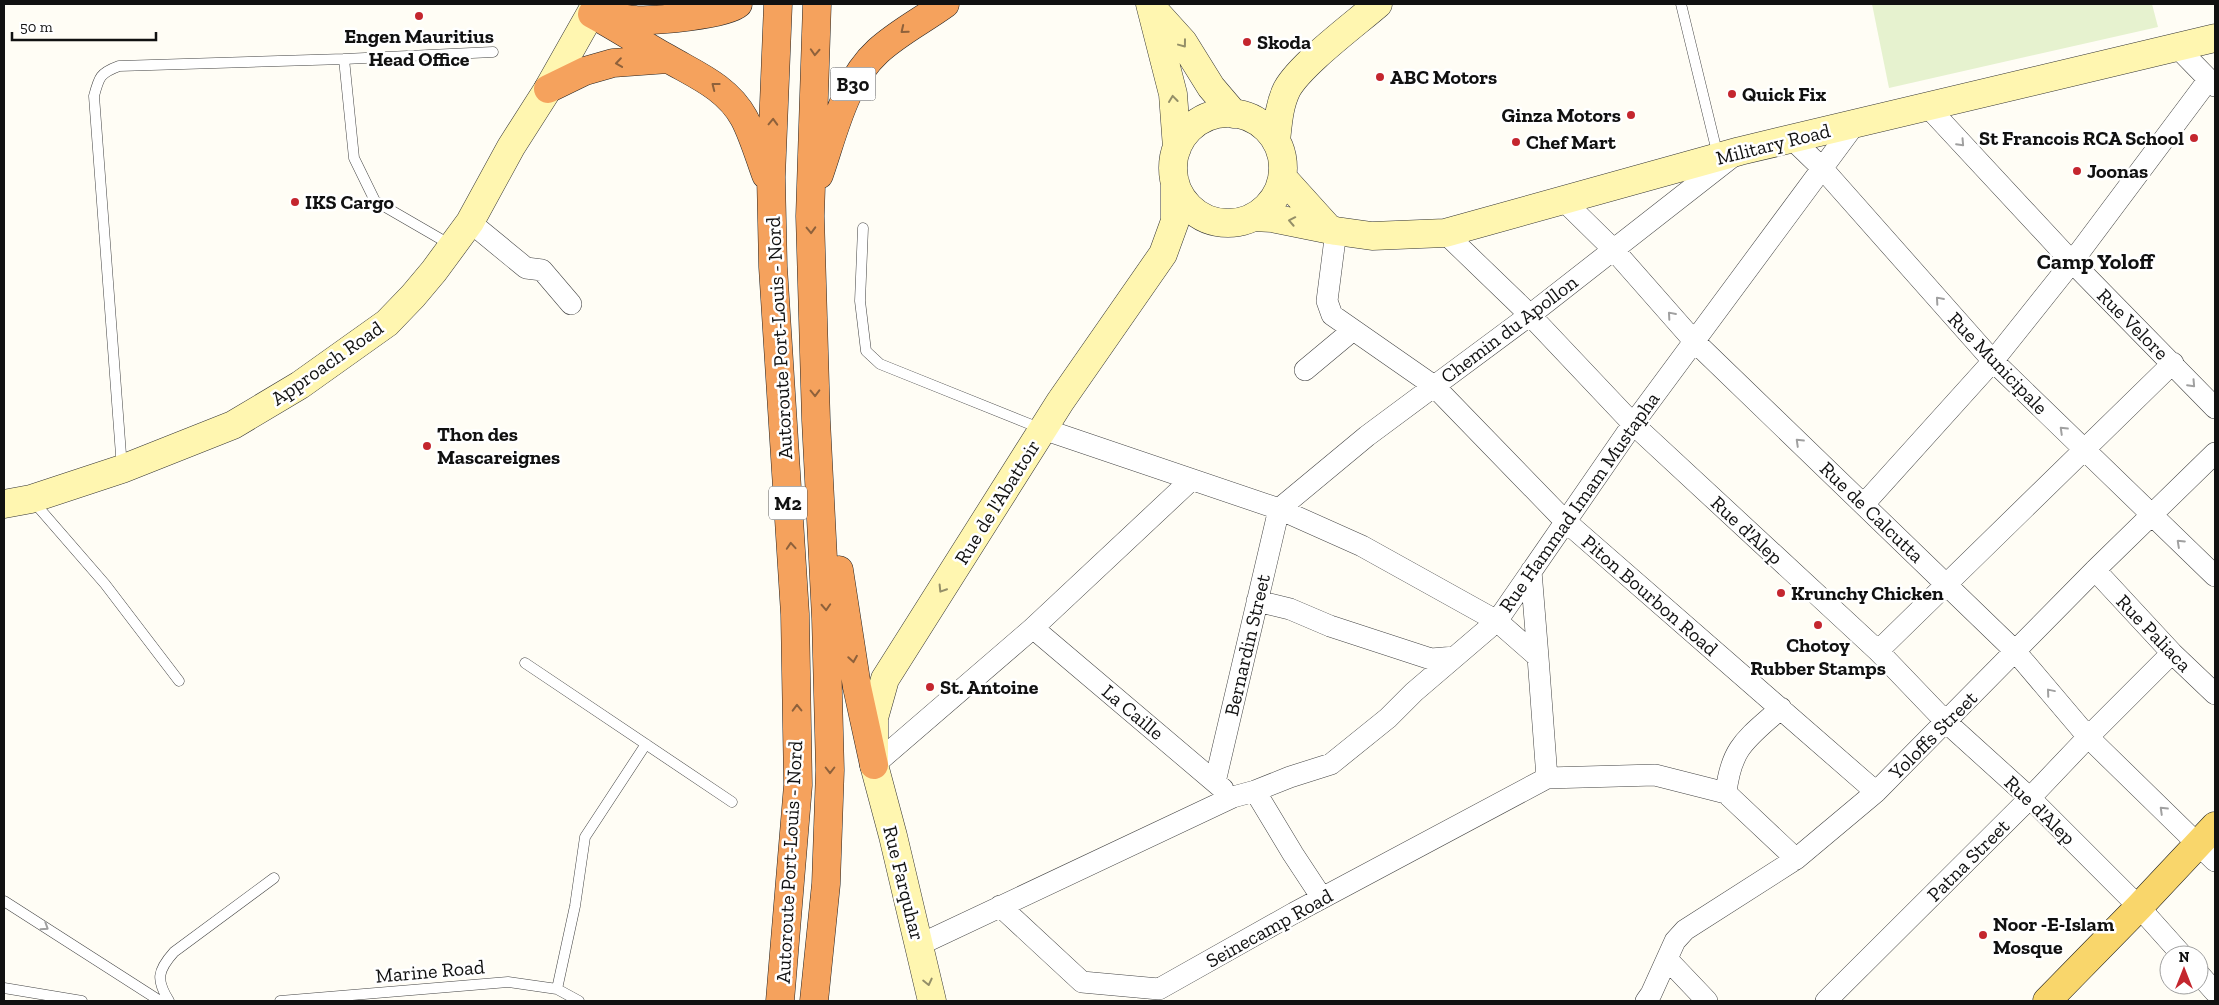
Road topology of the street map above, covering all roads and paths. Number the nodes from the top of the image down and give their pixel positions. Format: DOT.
graph roads {
  1 [pos="738,4"];
  2 [pos="778,4"];
  3 [pos="817,4"];
  4 [pos="945,4"];
  5 [pos="1378,4"];
  6 [pos="1681,4"];
  7 [pos="1150,5"];
  8 [pos="594,9"];
  9 [pos="677,10"];
  10 [pos="2215,38"];
  11 [pos="2176,46"];
  12 [pos="493,52"];
  13 [pos="668,58"];
  14 [pos="344,59"];
  15 [pos="1307,66"];
  16 [pos="2212,82"];
  17 [pos="548,89"];
  18 [pos="1928,108"];
  19 [pos="1240,115"];
  20 [pos="1855,124"];
  21 [pos="1792,139"];
  22 [pos="1276,142"];
  23 [pos="1177,148"];
  24 [pos="1729,154"];
  25 [pos="1822,168"];
  26 [pos="1283,178"];
  27 [pos="1175,182"];
  28 [pos="771,188"];
  29 [pos="810,199"];
  30 [pos="1562,199"];
  31 [pos="1242,220"];
  32 [pos="470,222"];
  33 [pos="863,228"];
  34 [pos="1333,231"];
  35 [pos="1445,233"];
  36 [pos="452,245"];
  37 [pos="1613,249"];
  38 [pos="1163,254"];
  39 [pos="2072,262"];
  40 [pos="571,304"];
  41 [pos="1530,315"];
  42 [pos="1353,330"];
  43 [pos="1694,341"];
  44 [pos="1993,361"];
  45 [pos="2173,363"];
  46 [pos="1305,370"];
  47 [pos="1434,386"];
  48 [pos="2215,408"];
  49 [pos="816,420"];
  50 [pos="1633,424"];
  51 [pos="1043,429"];
  52 [pos="2084,451"];
  53 [pos="2215,453"];
  54 [pos="122,469"];
  55 [pos="1191,480"];
  56 [pos="31,499"];
  57 [pos="4,504"];
  58 [pos="1864,504"];
  59 [pos="1279,509"];
  60 [pos="2151,516"];
  61 [pos="1564,520"];
  62 [pos="2095,570"];
  63 [pos="1531,571"];
  64 [pos="2215,576"];
  65 [pos="1946,586"];
  66 [pos="1257,601"];
  67 [pos="1497,621"];
  68 [pos="1033,628"];
  69 [pos="1878,651"];
  70 [pos="2015,651"];
  71 [pos="2172,653"];
  72 [pos="1455,657"];
  73 [pos="1538,657"];
  74 [pos="525,663"];
  75 [pos="179,681"];
  76 [pos="2215,694"];
  77 [pos="1782,708"];
  78 [pos="1946,722"];
  79 [pos="2088,737"];
  80 [pos="646,744"];
  81 [pos="874,765"];
  82 [pos="1547,778"];
  83 [pos="1215,782"];
  84 [pos="1255,791"];
  85 [pos="1876,792"];
  86 [pos="1726,793"];
  87 [pos="1233,797"];
  88 [pos="2030,798"];
  89 [pos="732,802"];
  90 [pos="2209,843"];
  91 [pos="1796,859"];
  92 [pos="274,878"];
  93 [pos="1322,898"];
  94 [pos="4,901"];
  95 [pos="1000,906"];
  96 [pos="2140,907"];
  97 [pos="919,944"];
  98 [pos="2173,945"];
  99 [pos="1666,958"];
  100 [pos="4,988"];
  101 [pos="557,989"];
  102 [pos="82,1001"];
  103 [pos="160,1001"];
  104 [pos="169,1001"];
  105 [pos="280,1001"];
  106 [pos="579,1001"];
  107 [pos="780,1001"];
  108 [pos="814,1001"];
  109 [pos="932,1001"];
  110 [pos="1646,1001"];
  111 [pos="1706,1001"];
  112 [pos="1826,1001"];
  113 [pos="2047,1001"];
  1 -- 9 [label="highway"];
  28 -- 2 [label="highway, Autoroute Port-Louis - Nord / M2, one-way"];
  3 -- 29 [label="highway, Autoroute Port-Louis - Nord / M2, one-way"];
  4 -- 29 [label="highway, B30, one-way"];
  5 -- 15 [label="main road"];
  6 -- 24 [label="lane"];
  7 -- 19 [label="main road, one-way"];
  23 -- 7 [label="main road, one-way"];
  8 -- 9 [label="highway"];
  8 -- 13 [label="highway"];
  8 -- 17 [label="main road, Approach Road"];
  10 -- 11 [label="main road, Military Road"];
  11 -- 16 [label="street"];
  11 -- 18 [label="main road, Military Road"];
  12 -- 14 [label="lane"];
  13 -- 17 [label="highway, one-way"];
  28 -- 13 [label="highway, one-way"];
  14 -- 36 [label="lane"];
  14 -- 54 [label="lane"];
  15 -- 19 [label="main road"];
  15 -- 22 [label="main road"];
  16 -- 39 [label="street"];
  17 -- 32 [label="main road, Approach Road"];
  18 -- 20 [label="main road, Military Road"];
  18 -- 39 [label="street, Rue Velore, one-way"];
  19 -- 22 [label="main road"];
  19 -- 23 [label="main road"];
  20 -- 21 [label="main road, Military Road"];
  20 -- 25 [label="street, Rue Hammad Imam Mustapha"];
  21 -- 24 [label="main road, Military Road"];
  21 -- 25 [label="street, Rue Municipale"];
  22 -- 26 [label="main road"];
  23 -- 27 [label="main road"];
  24 -- 30 [label="main road, Military Road"];
  24 -- 37 [label="street, Chemin du Apollon"];
  25 -- 43 [label="street, Rue Hammad Imam Mustapha"];
  44 -- 25 [label="street, Rue Municipale, one-way"];
  26 -- 31 [label="main road"];
  26 -- 34 [label="main road"];
  27 -- 31 [label="main road"];
  27 -- 38 [label="main road, Rue de l'Abattoir"];
  107 -- 28 [label="highway, Autoroute Port-Louis - Nord / M2, one-way"];
  29 -- 49 [label="highway, Autoroute Port-Louis - Nord / M2, one-way"];
  30 -- 35 [label="main road, Military Road"];
  30 -- 37 [label="street, Rue de Calcutta"];
  34 -- 31 [label="main road, Military Road, one-way"];
  31 -- 38 [label="main road, Rue de l'Abattoir"];
  32 -- 36 [label="main road, Approach Road"];
  32 -- 40 [label="street"];
  33 -- 51 [label="lane"];
  34 -- 35 [label="main road, Military Road"];
  34 -- 42 [label="street, Piton Bourbon Road"];
  35 -- 41 [label="street, Rue d'Alep"];
  36 -- 54 [label="main road, Approach Road"];
  37 -- 41 [label="street, Chemin du Apollon"];
  43 -- 37 [label="street, Rue de Calcutta, one-way"];
  38 -- 51 [label="main road, Rue de l'Abattoir"];
  39 -- 44 [label="street"];
  39 -- 45 [label="street, Rue Velore"];
  41 -- 47 [label="street, Chemin du Apollon"];
  41 -- 50 [label="street, Rue d'Alep"];
  42 -- 46 [label="street"];
  42 -- 47 [label="street, Piton Bourbon Road"];
  43 -- 50 [label="street, Rue Hammad Imam Mustapha"];
  58 -- 43 [label="street, Rue de Calcutta, one-way"];
  52 -- 44 [label="street, Rue Municipale, one-way"];
  44 -- 58 [label="street"];
  45 -- 48 [label="street, Rue Velore, one-way"];
  45 -- 52 [label="street"];
  47 -- 59 [label="street, Chemin du Apollon"];
  47 -- 61 [label="street, Piton Bourbon Road"];
  49 -- 81 [label="highway, one-way"];
  49 -- 108 [label="highway, Autoroute Port-Louis - Nord / M2, one-way"];
  50 -- 61 [label="street, Rue Hammad Imam Mustapha"];
  50 -- 69 [label="street, Rue d'Alep"];
  51 -- 55 [label="street"];
  51 -- 81 [label="main road, Rue de l'Abattoir, one-way"];
  52 -- 60 [label="street, Rue Municipale"];
  52 -- 65 [label="street"];
  53 -- 60 [label="street, Yoloffs Street"];
  54 -- 56 [label="main road, Approach Road"];
  55 -- 59 [label="street"];
  55 -- 68 [label="street"];
  56 -- 57 [label="main road, Approach Road"];
  56 -- 75 [label="lane"];
  58 -- 65 [label="street, Rue de Calcutta"];
  59 -- 66 [label="street, Bernardin Street"];
  59 -- 67 [label="street"];
  60 -- 62 [label="street, Yoloffs Street"];
  64 -- 60 [label="street, Rue Municipale, one-way"];
  61 -- 63 [label="street, Rue Hammad Imam Mustapha"];
  61 -- 77 [label="street, Piton Bourbon Road"];
  62 -- 70 [label="street, Yoloffs Street"];
  62 -- 71 [label="street, Rue Paliaca"];
  63 -- 67 [label="street, Rue Hammad Imam Mustapha"];
  63 -- 73 [label="street"];
  65 -- 69 [label="street"];
  65 -- 70 [label="street, Rue de Calcutta"];
  66 -- 72 [label="street"];
  66 -- 83 [label="street, Bernardin Street"];
  67 -- 72 [label="street, Rue Hammad Imam Mustapha"];
  67 -- 73 [label="street"];
  68 -- 81 [label="street"];
  68 -- 83 [label="street, La Caille"];
  69 -- 78 [label="street, Rue d'Alep"];
  70 -- 78 [label="street, Yoloffs Street"];
  79 -- 70 [label="street, Rue de Calcutta, one-way"];
  71 -- 76 [label="street, Rue Paliaca"];
  71 -- 79 [label="street, Patna Street"];
  72 -- 84 [label="street, Rue Hammad Imam Mustapha"];
  73 -- 82 [label="street"];
  74 -- 80 [label="lane"];
  77 -- 85 [label="street, Piton Bourbon Road"];
  77 -- 86 [label="street"];
  78 -- 85 [label="street, Yoloffs Street"];
  78 -- 88 [label="street, Rue d'Alep"];
  79 -- 88 [label="street, Patna Street"];
  90 -- 79 [label="street, Rue de Calcutta, one-way"];
  80 -- 89 [label="lane"];
  80 -- 101 [label="lane"];
  81 -- 97 [label="main road, Rue Farquhar"];
  82 -- 86 [label="street"];
  82 -- 93 [label="street, Seinecamp Road"];
  83 -- 87 [label="street, La Caille"];
  84 -- 87 [label="street, Rue Hammad Imam Mustapha"];
  84 -- 93 [label="street"];
  85 -- 91 [label="street, Yoloffs Street"];
  86 -- 91 [label="street"];
  87 -- 95 [label="street, Rue Hammad Imam Mustapha"];
  88 -- 96 [label="street, Rue d'Alep"];
  88 -- 112 [label="street, Patna Street"];
  90 -- 96 [label="main road"];
  91 -- 99 [label="street, Yoloffs Street"];
  92 -- 104 [label="lane"];
  93 -- 95 [label="street, Seinecamp Road"];
  94 -- 103 [label="lane, one-way"];
  95 -- 97 [label="street"];
  96 -- 98 [label="street, Rue d'Alep"];
  96 -- 113 [label="main road"];
  97 -- 109 [label="main road, Rue Farquhar, one-way"];
  99 -- 110 [label="street, Yoloffs Street"];
  99 -- 111 [label="street"];
  100 -- 102 [label="lane"];
  101 -- 105 [label="lane, Marine Road"];
  101 -- 106 [label="lane, Marine Road"];
}
